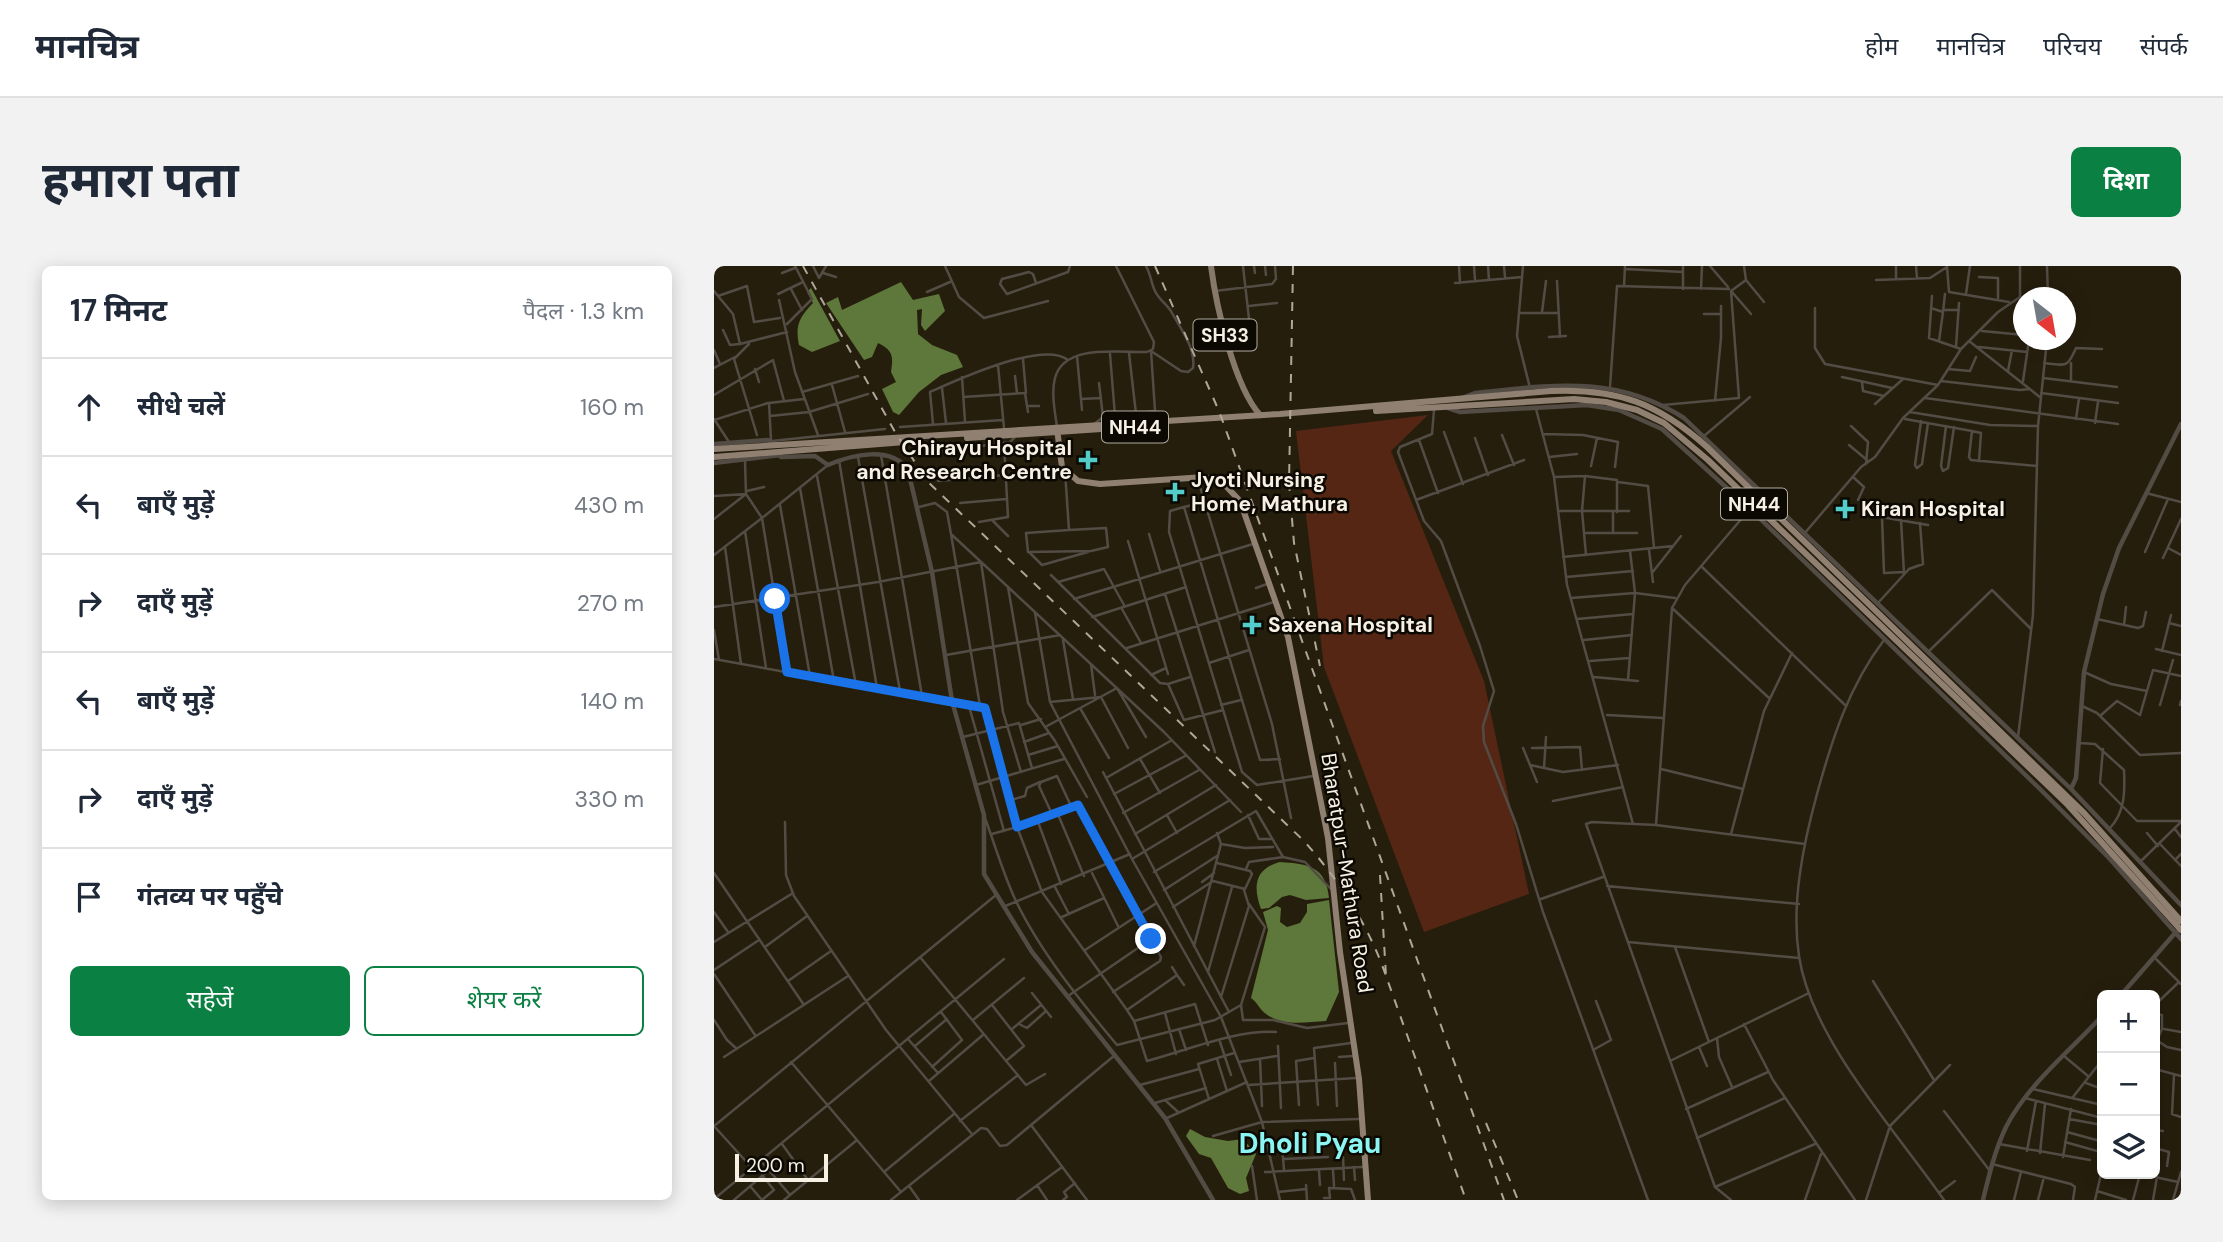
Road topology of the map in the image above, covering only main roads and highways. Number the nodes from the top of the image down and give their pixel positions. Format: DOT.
graph roads {
  1 [pos="1211,266"];
  2 [pos="1250,402"];
  3 [pos="1297,414"];
  4 [pos="1259,415"];
  5 [pos="1246,416"];
  6 [pos="1281,416"];
  7 [pos="1233,419"];
  8 [pos="1213,420"];
  9 [pos="1057,429"];
  10 [pos="1072,431"];
  11 [pos="902,439"];
  12 [pos="776,447"];
  13 [pos="714,449"];
  14 [pos="1059,452"];
  15 [pos="714,457"];
  16 [pos="1908,641"];
  17 [pos="1919,645"];
  18 [pos="2181,921"];
  19 [pos="2178,931"];
  20 [pos="1357,1076"];
  21 [pos="1366,1198"];
  1 -- 2 [label="main road, SH33"];
  2 -- 4 [label="main road, SH33"];
  2 -- 5 [label="main road"];
  3 -- 6 [label="highway, NH44"];
  3 -- 16 [label="highway, NH44"];
  3 -- 19 [label="highway, NH44"];
  4 -- 5 [label="highway, NH44"];
  4 -- 6 [label="highway, NH44"];
  5 -- 7 [label="highway, NH44"];
  6 -- 7 [label="highway, NH44"];
  7 -- 8 [label="highway, NH44"];
  8 -- 9 [label="highway, NH44"];
  8 -- 10 [label="highway, NH44"];
  9 -- 10 [label="highway, NH44"];
  9 -- 11 [label="highway, NH44"];
  9 -- 11 [label="highway, NH44"];
  9 -- 14 [label="highway"];
  10 -- 14 [label="highway"];
  11 -- 12 [label="highway, NH44"];
  12 -- 13 [label="highway, NH44"];
  12 -- 15 [label="highway, NH44"];
  14 -- 20 [label="highway, Bharatpur-Mathura Road"];
  16 -- 17 [label="highway"];
  16 -- 18 [label="highway, NH44"];
  20 -- 21 [label="highway, Bharatpur-Mathura Road"];
  20 -- 21 [label="highway, Bharatpur-Mathura Road"];
}
